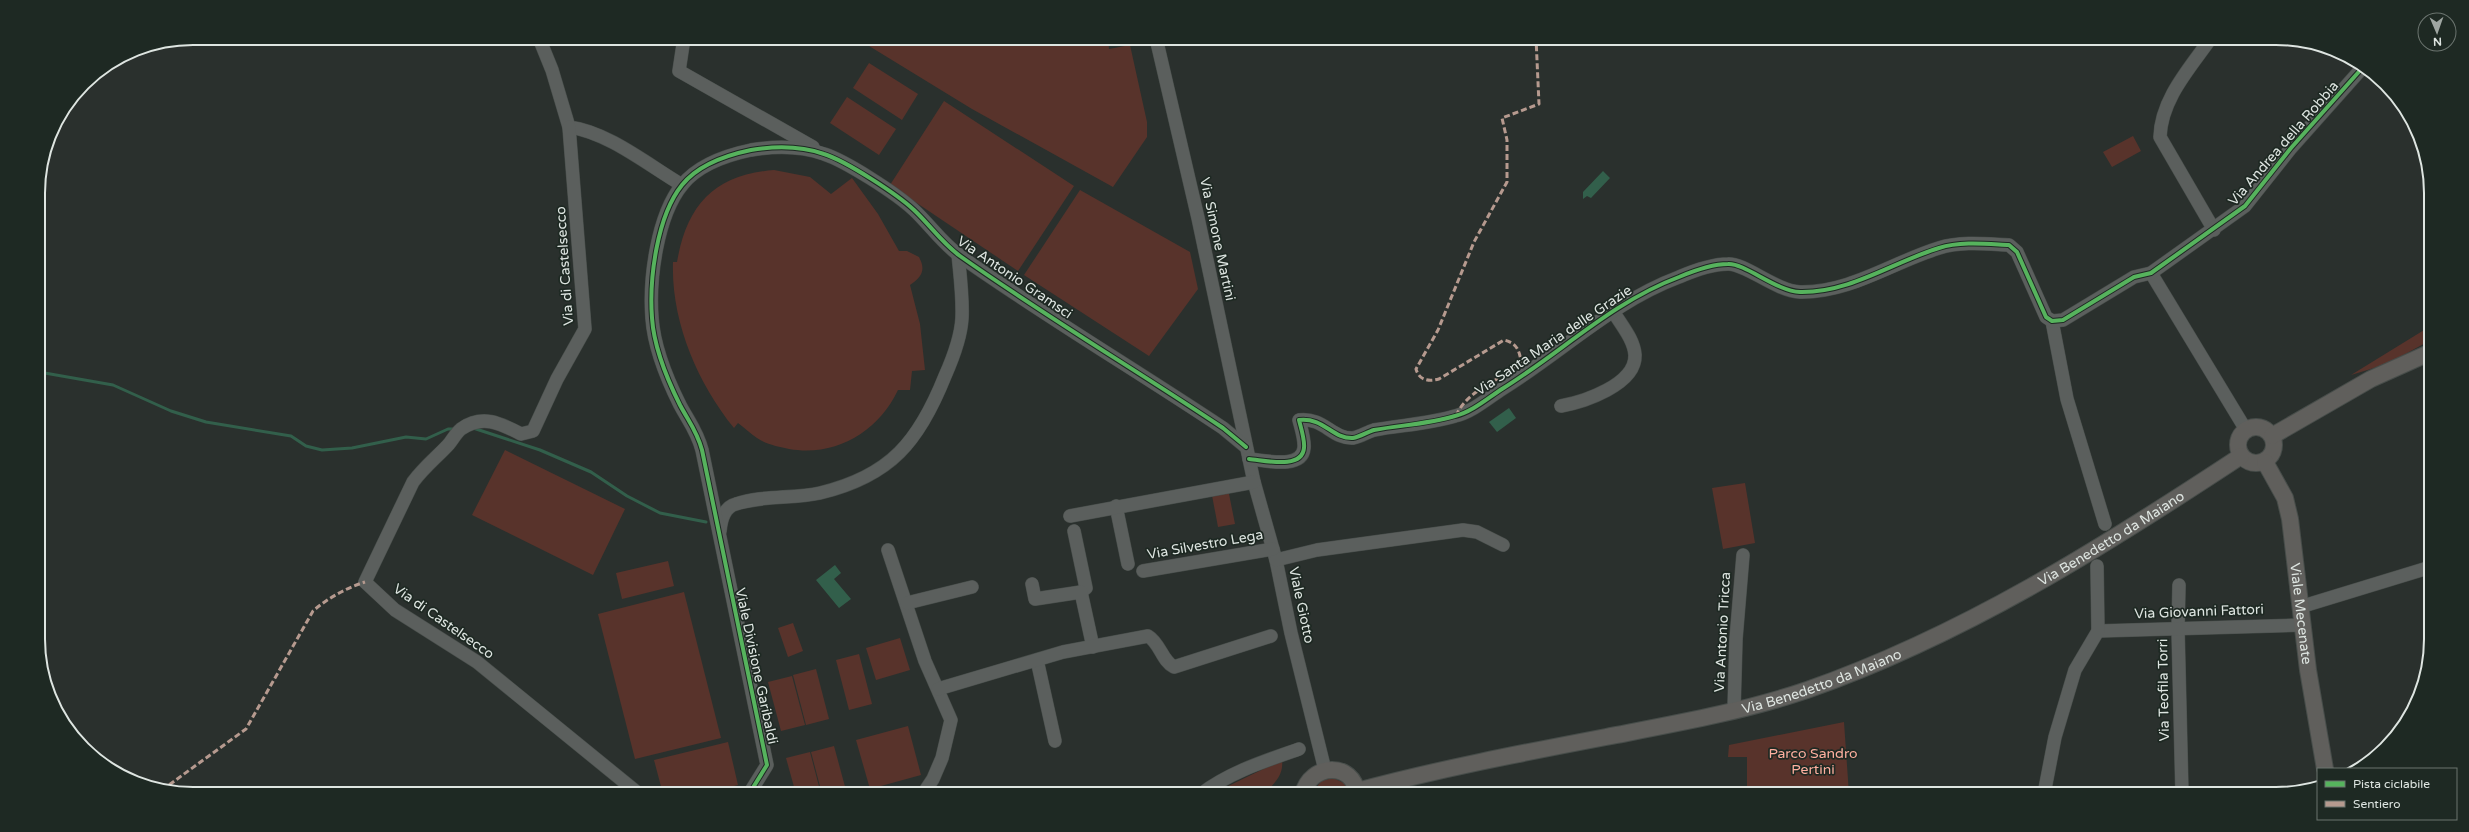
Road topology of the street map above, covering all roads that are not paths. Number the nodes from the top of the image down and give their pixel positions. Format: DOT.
graph roads {
  1 [pos="542,45"];
  2 [pos="683,45"];
  3 [pos="1158,45"];
  4 [pos="2206,45"];
  5 [pos="2360,71"];
  6 [pos="569,128"];
  7 [pos="825,154"];
  8 [pos="682,186"];
  9 [pos="2214,230"];
  10 [pos="958,254"];
  11 [pos="2151,273"];
  12 [pos="1613,312"];
  13 [pos="2052,321"];
  14 [pos="2424,350"];
  15 [pos="2424,355"];
  16 [pos="2424,358"];
  17 [pos="2395,367"];
  18 [pos="1561,406"];
  19 [pos="2246,430"];
  20 [pos="2272,436"];
  21 [pos="1247,453"];
  22 [pos="2241,456"];
  23 [pos="2265,462"];
  24 [pos="1254,482"];
  25 [pos="1116,506"];
  26 [pos="1070,516"];
  27 [pos="2105,524"];
  28 [pos="1074,531"];
  29 [pos="719,538"];
  30 [pos="1503,545"];
  31 [pos="888,550"];
  32 [pos="1274,555"];
  33 [pos="1743,555"];
  34 [pos="1128,564"];
  35 [pos="2097,566"];
  36 [pos="2424,569"];
  37 [pos="1143,571"];
  38 [pos="1032,584"];
  39 [pos="2179,585"];
  40 [pos="972,587"];
  41 [pos="1081,592"];
  42 [pos="907,603"];
  43 [pos="2300,606"];
  44 [pos="2302,625"];
  45 [pos="2178,629"];
  46 [pos="2098,631"];
  47 [pos="1271,636"];
  48 [pos="1093,647"];
  49 [pos="1037,660"];
  50 [pos="938,689"];
  51 [pos="1734,710"];
  52 [pos="1055,741"];
  53 [pos="1299,749"];
  54 [pos="2325,768"];
  55 [pos="1325,770"];
  56 [pos="630,787"];
  57 [pos="753,787"];
  58 [pos="931,787"];
  59 [pos="1212,787"];
  60 [pos="1306,787"];
  61 [pos="1354,787"];
  62 [pos="1377,787"];
  63 [pos="2045,787"];
  64 [pos="2182,787"];
  1 -- 6 [label="street, Via di Castelsecco"];
  2 -- 7 [label="street"];
  3 -- 21 [label="street, Via Simone Martini"];
  4 -- 9 [label="street"];
  5 -- 9 [label="street, Via Andrea della Robbia"];
  6 -- 8 [label="street"];
  6 -- 56 [label="street, Via di Castelsecco"];
  7 -- 8 [label="street, Via Antonio Gramsci"];
  7 -- 10 [label="street, Via Antonio Gramsci"];
  8 -- 29 [label="street, Viale Divisione Garibaldi"];
  9 -- 11 [label="street"];
  10 -- 21 [label="street, Via Antonio Gramsci"];
  10 -- 29 [label="street"];
  11 -- 13 [label="street"];
  11 -- 19 [label="street"];
  12 -- 13 [label="street, Via Santa Maria delle Grazie"];
  12 -- 18 [label="street"];
  12 -- 21 [label="street, Via Santa Maria delle Grazie"];
  13 -- 27 [label="street"];
  14 -- 17 [label="main road"];
  15 -- 17 [label="main road"];
  16 -- 17 [label="main road"];
  17 -- 20 [label="main road"];
  19 -- 20 [label="main road"];
  19 -- 22 [label="main road"];
  20 -- 23 [label="main road"];
  21 -- 24 [label="street, Viale Giotto"];
  22 -- 23 [label="main road"];
  22 -- 51 [label="main road, Via Benedetto da Maiano"];
  23 -- 43 [label="main road, Viale Mecenate"];
  24 -- 25 [label="street"];
  24 -- 32 [label="street, Viale Giotto"];
  25 -- 26 [label="street"];
  25 -- 34 [label="street"];
  28 -- 41 [label="street"];
  29 -- 57 [label="street, Viale Divisione Garibaldi"];
  30 -- 32 [label="street, Via Silvestro Lega"];
  31 -- 42 [label="street"];
  32 -- 37 [label="street, Via Silvestro Lega"];
  32 -- 55 [label="street, Viale Giotto"];
  33 -- 51 [label="street, Via Antonio Tricca"];
  35 -- 46 [label="street"];
  36 -- 43 [label="street"];
  38 -- 41 [label="street"];
  39 -- 45 [label="street, Via Teofila Torri"];
  40 -- 42 [label="street"];
  41 -- 48 [label="street"];
  42 -- 50 [label="street"];
  43 -- 44 [label="main road, Viale Mecenate"];
  44 -- 45 [label="street, Via Giovanni Fattori"];
  44 -- 54 [label="main road, Viale Mecenate"];
  45 -- 46 [label="street, Via Giovanni Fattori"];
  45 -- 64 [label="street, Via Teofila Torri"];
  46 -- 63 [label="street"];
  47 -- 48 [label="street"];
  48 -- 49 [label="street"];
  49 -- 50 [label="street"];
  49 -- 52 [label="street"];
  50 -- 58 [label="street"];
  51 -- 62 [label="main road, Via Benedetto da Maiano"];
  53 -- 59 [label="street"];
  55 -- 60 [label="main road"];
  55 -- 61 [label="main road"];
}
